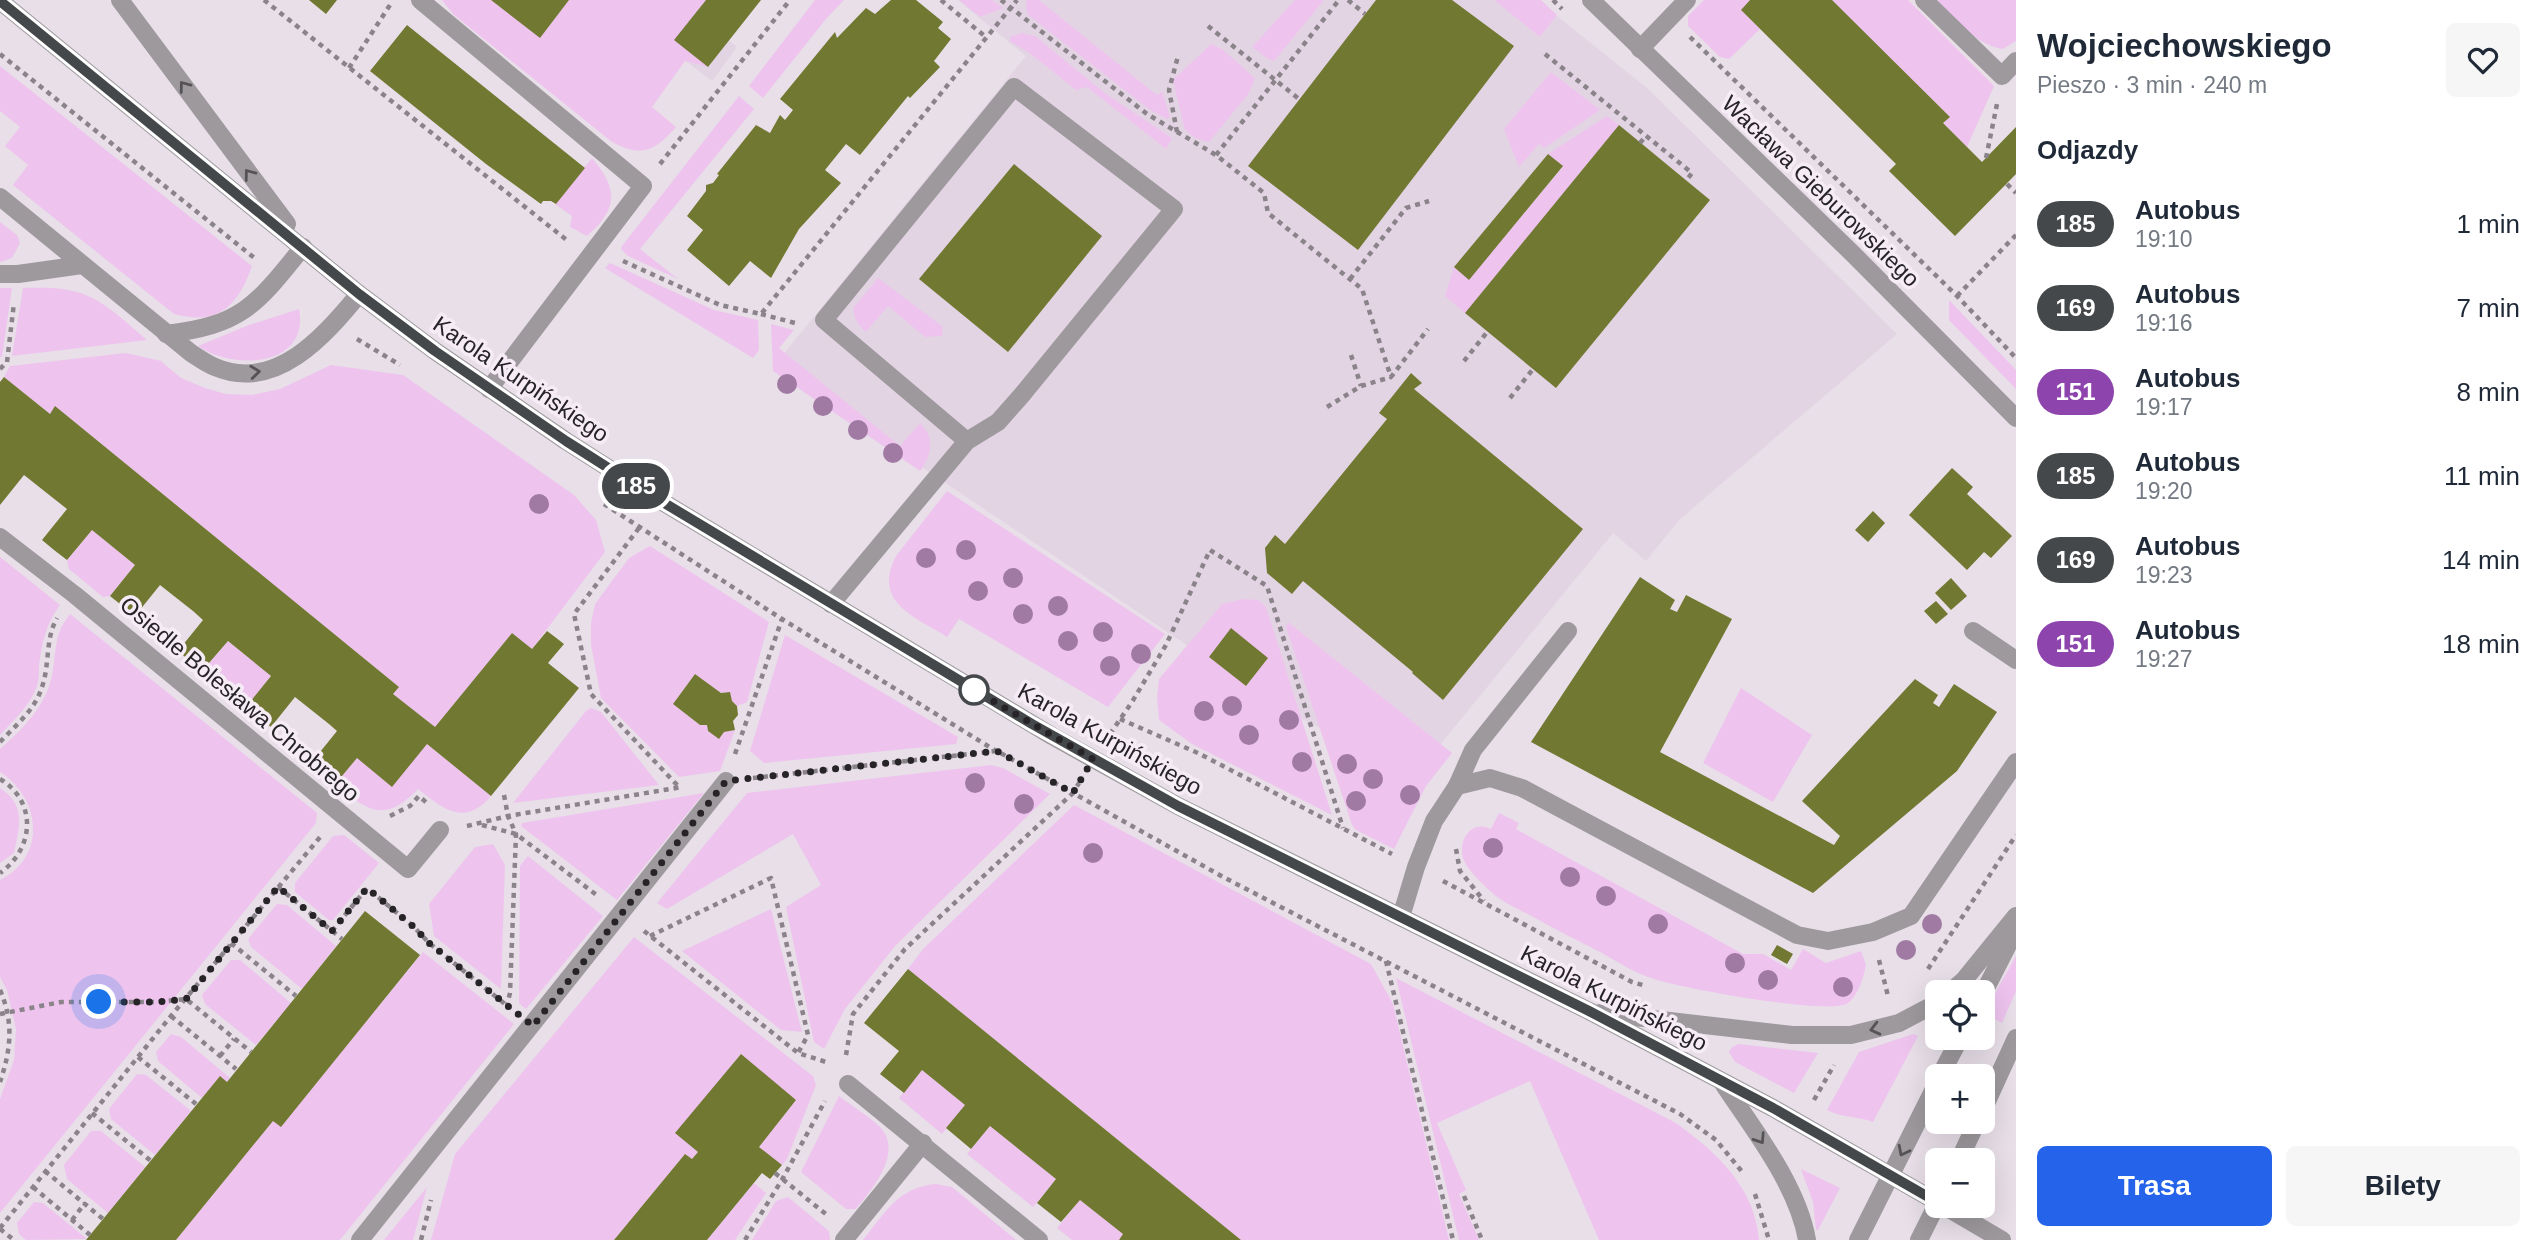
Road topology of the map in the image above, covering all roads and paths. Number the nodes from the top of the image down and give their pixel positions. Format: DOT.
graph roads {
  1 [pos="120,0"];
  2 [pos="264,0"];
  3 [pos="394,0"];
  4 [pos="420,0"];
  5 [pos="790,0"];
  6 [pos="941,0"];
  7 [pos="1001,0"];
  8 [pos="1017,0"];
  9 [pos="1339,0"];
  10 [pos="1348,0"];
  11 [pos="1591,0"];
  12 [pos="1686,0"];
  13 [pos="1924,0"];
  14 [pos="0,1"];
  15 [pos="1011,8"];
  16 [pos="1365,14"];
  17 [pos="1669,17"];
  18 [pos="1208,26"];
  19 [pos="987,37"];
  20 [pos="1640,49"];
  21 [pos="1545,54"];
  22 [pos="1178,56"];
  23 [pos="2016,61"];
  24 [pos="349,68"];
  25 [pos="2002,76"];
  26 [pos="1275,81"];
  27 [pos="1299,99"];
  28 [pos="1177,133"];
  29 [pos="1646,136"];
  30 [pos="1640,144"];
  31 [pos="1216,155"];
  32 [pos="1986,158"];
  33 [pos="1686,181"];
  34 [pos="2007,184"];
  35 [pos="643,186"];
  36 [pos="2016,193"];
  37 [pos="0,197"];
  38 [pos="1429,201"];
  39 [pos="2016,235"];
  40 [pos="303,247"];
  41 [pos="596,248"];
  42 [pos="82,265"];
  43 [pos="9,274"];
  44 [pos="1350,279"];
  45 [pos="359,294"];
  46 [pos="1957,296"];
  47 [pos="1428,329"];
  48 [pos="1488,331"];
  49 [pos="166,334"];
  50 [pos="1351,355"];
  51 [pos="2016,358"];
  52 [pos="1464,361"];
  53 [pos="0,369"];
  54 [pos="1533,369"];
  55 [pos="1391,377"];
  56 [pos="1361,386"];
  57 [pos="489,389"];
  58 [pos="1510,398"];
  59 [pos="1326,407"];
  60 [pos="2016,418"];
  61 [pos="967,440"];
  62 [pos="639,528"];
  63 [pos="0,537"];
  64 [pos="75,595"];
  65 [pos="831,604"];
  66 [pos="782,620"];
  67 [pos="1568,631"];
  68 [pos="1973,631"];
  69 [pos="2016,660"];
  70 [pos="1120,719"];
  71 [pos="0,742"];
  72 [pos="1093,759"];
  73 [pos="2016,762"];
  74 [pos="0,779"];
  75 [pos="726,781"];
  76 [pos="1457,786"];
  77 [pos="679,787"];
  78 [pos="1073,793"];
  79 [pos="504,795"];
  80 [pos="438,812"];
  81 [pos="340,813"];
  82 [pos="508,816"];
  83 [pos="384,817"];
  84 [pos="480,824"];
  85 [pos="1343,828"];
  86 [pos="449,829"];
  87 [pos="516,834"];
  88 [pos="2016,835"];
  89 [pos="1455,844"];
  90 [pos="1416,866"];
  91 [pos="0,873"];
  92 [pos="278,887"];
  93 [pos="1486,905"];
  94 [pos="622,914"];
  95 [pos="2016,916"];
  96 [pos="1401,917"];
  97 [pos="2016,929"];
  98 [pos="332,931"];
  99 [pos="1873,932"];
  100 [pos="650,936"];
  101 [pos="342,939"];
  102 [pos="231,943"];
  103 [pos="1385,960"];
  104 [pos="1923,977"];
  105 [pos="1964,980"];
  106 [pos="1990,980"];
  107 [pos="1653,988"];
  108 [pos="0,990"];
  109 [pos="1925,995"];
  110 [pos="296,996"];
  111 [pos="1888,996"];
  112 [pos="186,999"];
  113 [pos="507,1005"];
  114 [pos="1925,1009"];
  115 [pos="1589,1011"];
  116 [pos="8,1012"];
  117 [pos="0,1014"];
  118 [pos="171,1016"];
  119 [pos="533,1026"];
  120 [pos="1852,1035"];
  121 [pos="2016,1038"];
  122 [pos="234,1039"];
  123 [pos="251,1052"];
  124 [pos="798,1053"];
  125 [pos="220,1056"];
  126 [pos="138,1057"];
  127 [pos="832,1064"];
  128 [pos="236,1069"];
  129 [pos="841,1080"];
  130 [pos="0,1082"];
  131 [pos="1723,1082"];
  132 [pos="1995,1084"];
  133 [pos="196,1104"];
  134 [pos="1925,1107"];
  135 [pos="92,1113"];
  136 [pos="1800,1124"];
  137 [pos="923,1143"];
  138 [pos="150,1161"];
  139 [pos="1776,1165"];
  140 [pos="46,1171"];
  141 [pos="775,1173"];
  142 [pos="1891,1175"];
  143 [pos="783,1178"];
  144 [pos="33,1187"];
  145 [pos="1464,1196"];
  146 [pos="1925,1196"];
  147 [pos="1757,1197"];
  148 [pos="85,1203"];
  149 [pos="1930,1218"];
  150 [pos="1964,1218"];
  151 [pos="103,1219"];
  152 [pos="72,1220"];
  153 [pos="0,1228"];
  154 [pos="90,1235"];
  155 [pos="847,1237"];
  156 [pos="14,1240"];
  157 [pos="360,1240"];
  158 [pos="745,1240"];
  159 [pos="1039,1240"];
  160 [pos="1453,1240"];
  161 [pos="1482,1240"];
  162 [pos="1769,1240"];
  163 [pos="1807,1240"];
  164 [pos="1858,1240"];
  165 [pos="1919,1240"];
  166 [pos="2002,1240"];
  40 -- 1 [label="street, Karola Kurpińskiego, one-way"];
  2 -- 24 [label="path"];
  3 -- 24 [label="path"];
  4 -- 35 [label="street"];
  5 -- 35 [label="path"];
  6 -- 19 [label="path"];
  7 -- 15 [label="path"];
  8 -- 15 [label="path"];
  9 -- 26 [label="path"];
  10 -- 16 [label="path"];
  11 -- 20 [label="street, Wacława Gieburowskiego"];
  12 -- 17 [label="street"];
  13 -- 25 [label="street"];
  14 -- 40 [label="street, Karola Kurpińskiego"];
  15 -- 19 [label="path"];
  15 -- 28 [label="path"];
  17 -- 20 [label="street"];
  17 -- 46 [label="path"];
  18 -- 26 [label="path"];
  19 -- 41 [label="path"];
  20 -- 60 [label="street, Wacława Gieburowskiego"];
  21 -- 29 [label="path"];
  22 -- 28 [label="path"];
  23 -- 25 [label="street"];
  24 -- 41 [label="path"];
  25 -- 32 [label="path"];
  26 -- 27 [label="path"];
  26 -- 31 [label="path"];
  28 -- 31 [label="path"];
  29 -- 30 [label="path"];
  29 -- 33 [label="path"];
  31 -- 44 [label="path"];
  34 -- 36 [label="path"];
  35 -- 41 [label="street"];
  37 -- 42 [label="street"];
  38 -- 44 [label="path"];
  39 -- 46 [label="path"];
  40 -- 45 [label="street, Karola Kurpińskiego"];
  40 -- 49 [label="street"];
  41 -- 57 [label="street"];
  42 -- 43 [label="street"];
  42 -- 49 [label="street"];
  43 -- 53 [label="path"];
  44 -- 55 [label="path"];
  49 -- 45 [label="street, one-way"];
  45 -- 57 [label="street, Karola Kurpińskiego"];
  46 -- 51 [label="path"];
  47 -- 55 [label="path"];
  48 -- 52 [label="path"];
  50 -- 56 [label="path"];
  54 -- 58 [label="path"];
  55 -- 56 [label="path"];
  56 -- 59 [label="path"];
  57 -- 65 [label="street, Karola Kurpińskiego"];
  61 -- 61 [label="street"];
  61 -- 65 [label="street"];
  62 -- 77 [label="path"];
  63 -- 64 [label="street, Osiedle Bolesława Chrobrego"];
  64 -- 71 [label="path"];
  64 -- 81 [label="street, Osiedle Bolesława Chrobrego"];
  65 -- 72 [label="street, Karola Kurpińskiego"];
  66 -- 75 [label="path"];
  67 -- 76 [label="street"];
  68 -- 69 [label="street"];
  70 -- 72 [label="path"];
  70 -- 85 [label="path"];
  70 -- 85 [label="path"];
  72 -- 78 [label="path"];
  72 -- 96 [label="street, Karola Kurpińskiego"];
  73 -- 99 [label="street"];
  74 -- 91 [label="path"];
  75 -- 77 [label="path"];
  75 -- 78 [label="path"];
  75 -- 94 [label="street"];
  76 -- 90 [label="street"];
  76 -- 99 [label="street"];
  77 -- 82 [label="path"];
  78 -- 103 [label="path"];
  78 -- 129 [label="path"];
  79 -- 82 [label="path"];
  80 -- 83 [label="path"];
  81 -- 86 [label="street, Osiedle Bolesława Chrobrego"];
  81 -- 92 [label="path"];
  82 -- 84 [label="path"];
  82 -- 87 [label="path"];
  84 -- 86 [label="path"];
  84 -- 87 [label="path"];
  85 -- 90 [label="path"];
  87 -- 94 [label="path"];
  87 -- 113 [label="path"];
  88 -- 104 [label="path"];
  89 -- 93 [label="path"];
  90 -- 93 [label="path"];
  90 -- 96 [label="street"];
  92 -- 98 [label="path"];
  92 -- 102 [label="path"];
  93 -- 107 [label="path"];
  94 -- 100 [label="path"];
  94 -- 119 [label="street"];
  95 -- 105 [label="street"];
  96 -- 115 [label="street, Karola Kurpińskiego"];
  97 -- 106 [label="street"];
  98 -- 101 [label="path"];
  98 -- 113 [label="path"];
  99 -- 111 [label="path"];
  100 -- 124 [label="path"];
  100 -- 124 [label="path"];
  102 -- 110 [label="path"];
  102 -- 112 [label="path"];
  103 -- 147 [label="path"];
  103 -- 160 [label="path"];
  108 -- 116 [label="path"];
  109 -- 111 [label="path"];
  111 -- 120 [label="path"];
  112 -- 116 [label="path"];
  112 -- 118 [label="path"];
  112 -- 122 [label="path"];
  113 -- 119 [label="path"];
  114 -- 120 [label="street, one-way"];
  115 -- 120 [label="street"];
  115 -- 131 [label="street, Karola Kurpińskiego"];
  116 -- 117 [label="path"];
  116 -- 130 [label="path"];
  118 -- 125 [label="path"];
  118 -- 126 [label="path"];
  119 -- 157 [label="street"];
  120 -- 136 [label="path"];
  121 -- 132 [label="street"];
  122 -- 123 [label="path"];
  122 -- 125 [label="path"];
  124 -- 127 [label="path"];
  125 -- 128 [label="path"];
  126 -- 133 [label="path"];
  126 -- 135 [label="path"];
  129 -- 137 [label="street"];
  129 -- 143 [label="path"];
  131 -- 136 [label="street, Karola Kurpińskiego"];
  131 -- 139 [label="street, one-way"];
  134 -- 142 [label="street, one-way"];
  135 -- 138 [label="path"];
  135 -- 140 [label="path"];
  136 -- 142 [label="street, Karola Kurpińskiego"];
  137 -- 155 [label="street"];
  137 -- 159 [label="street"];
  139 -- 147 [label="path"];
  139 -- 163 [label="street"];
  140 -- 144 [label="path"];
  140 -- 148 [label="path"];
  141 -- 143 [label="path"];
  142 -- 146 [label="street, Karola Kurpińskiego"];
  142 -- 164 [label="street"];
  143 -- 155 [label="path"];
  143 -- 158 [label="path"];
  144 -- 152 [label="path"];
  144 -- 153 [label="path"];
  145 -- 161 [label="path"];
  147 -- 162 [label="path"];
  148 -- 151 [label="path"];
  148 -- 152 [label="path"];
  149 -- 165 [label="street"];
  150 -- 166 [label="street"];
  152 -- 154 [label="path"];
  153 -- 156 [label="path"];
}
